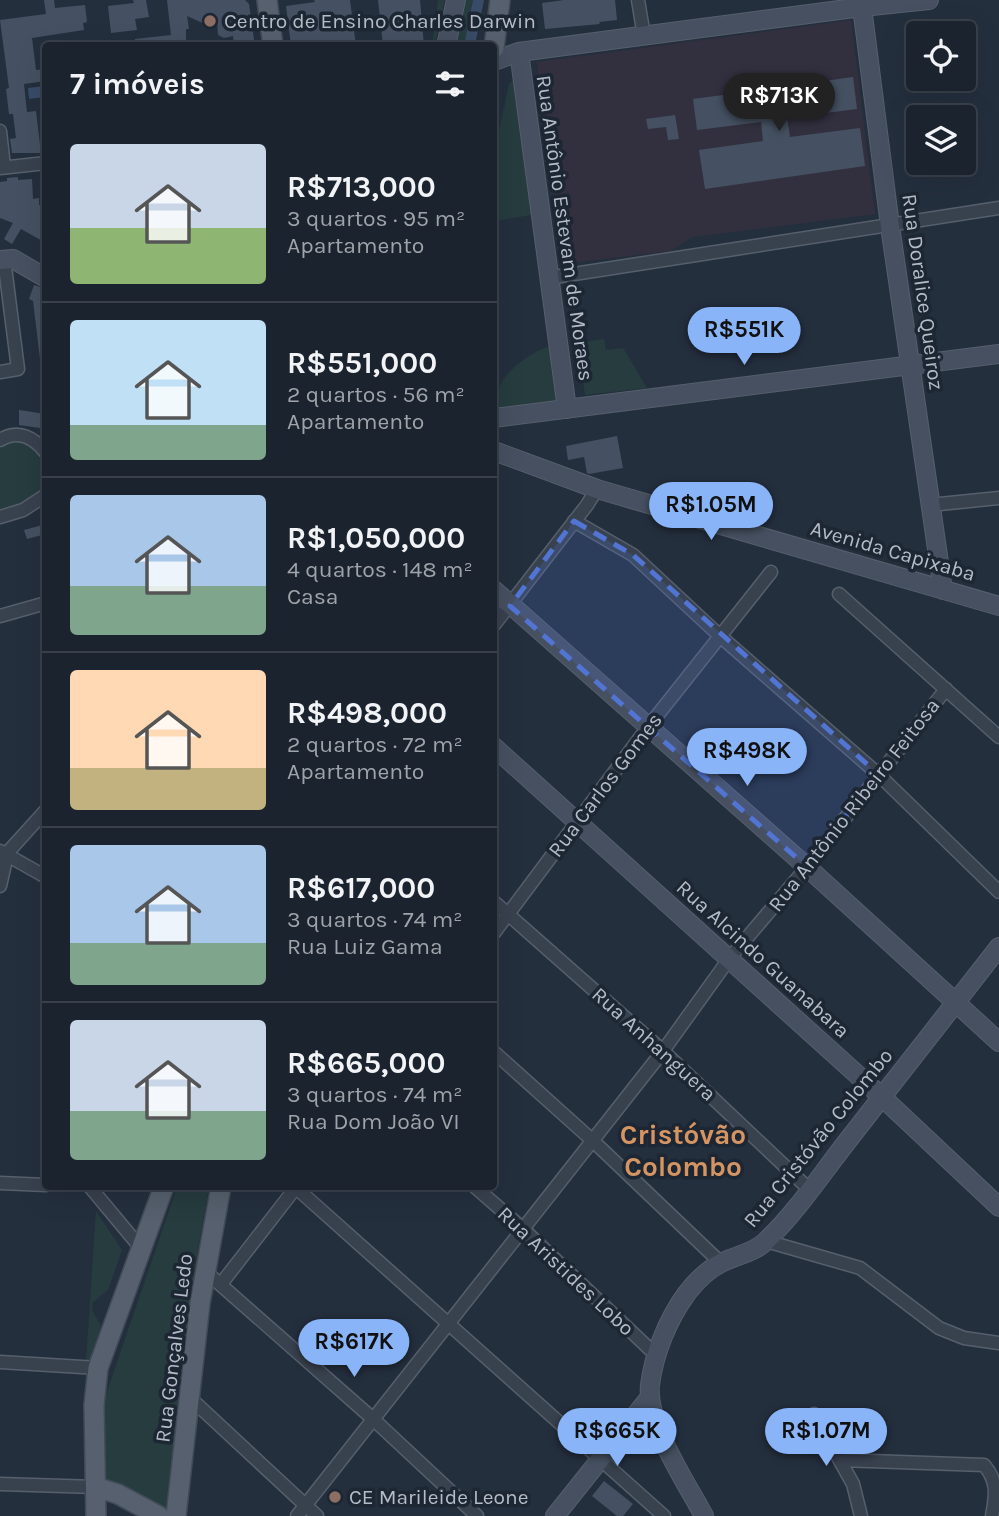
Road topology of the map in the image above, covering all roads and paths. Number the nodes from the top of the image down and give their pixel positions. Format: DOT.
graph roads {
  1 [pos="267,0"];
  2 [pos="456,0"];
  3 [pos="500,0"];
  4 [pos="638,0"];
  5 [pos="929,0"];
  6 [pos="862,3"];
  7 [pos="643,36"];
  8 [pos="495,38"];
  9 [pos="272,42"];
  10 [pos="447,42"];
  11 [pos="519,52"];
  12 [pos="497,60"];
  13 [pos="0,131"];
  14 [pos="42,163"];
  15 [pos="2,167"];
  16 [pos="999,208"];
  17 [pos="890,226"];
  18 [pos="6,259"];
  19 [pos="42,276"];
  20 [pos="548,278"];
  21 [pos="999,354"];
  22 [pos="912,366"];
  23 [pos="0,372"];
  24 [pos="567,409"];
  25 [pos="497,418"];
  26 [pos="0,440"];
  27 [pos="42,449"];
  28 [pos="497,452"];
  29 [pos="597,489"];
  30 [pos="42,498"];
  31 [pos="999,498"];
  32 [pos="930,505"];
  33 [pos="0,517"];
  34 [pos="575,522"];
  35 [pos="771,572"];
  36 [pos="943,590"];
  37 [pos="497,593"];
  38 [pos="839,594"];
  39 [pos="42,604"];
  40 [pos="510,606"];
  41 [pos="999,606"];
  42 [pos="0,616"];
  43 [pos="497,621"];
  44 [pos="720,636"];
  45 [pos="946,689"];
  46 [pos="648,727"];
  47 [pos="999,737"];
  48 [pos="497,750"];
  49 [pos="878,774"];
  50 [pos="42,814"];
  51 [pos="577,822"];
  52 [pos="2,856"];
  53 [pos="807,867"];
  54 [pos="42,875"];
  55 [pos="0,886"];
  56 [pos="999,892"];
  57 [pos="497,905"];
  58 [pos="508,915"];
  59 [pos="497,929"];
  60 [pos="999,947"];
  61 [pos="729,959"];
  62 [pos="956,1002"];
  63 [pos="999,1042"];
  64 [pos="663,1051"];
  65 [pos="497,1055"];
  66 [pos="882,1097"];
  67 [pos="592,1140"];
  68 [pos="0,1183"];
  69 [pos="42,1185"];
  70 [pos="97,1190"];
  71 [pos="162,1190"];
  72 [pos="220,1190"];
  73 [pos="294,1190"];
  74 [pos="299,1190"];
  75 [pos="479,1190"];
  76 [pos="810,1190"];
  77 [pos="999,1207"];
  78 [pos="523,1229"];
  79 [pos="766,1241"];
  80 [pos="140,1247"];
  81 [pos="721,1263"];
  82 [pos="205,1271"];
  83 [pos="221,1284"];
  84 [pos="448,1323"];
  85 [pos="999,1343"];
  86 [pos="657,1356"];
  87 [pos="0,1362"];
  88 [pos="98,1368"];
  89 [pos="189,1397"];
  90 [pos="650,1397"];
  91 [pos="814,1413"];
  92 [pos="372,1418"];
  93 [pos="840,1460"];
  94 [pos="599,1461"];
  95 [pos="0,1483"];
  96 [pos="96,1487"];
  97 [pos="306,1505"];
  98 [pos="96,1516"];
  99 [pos="159,1516"];
  100 [pos="177,1516"];
  101 [pos="297,1516"];
  102 [pos="317,1516"];
  103 [pos="477,1516"];
  104 [pos="555,1516"];
  105 [pos="663,1516"];
  106 [pos="704,1516"];
  107 [pos="861,1516"];
  108 [pos="992,1516"];
  1 -- 9 [label="main road"];
  2 -- 10 [label="street"];
  3 -- 8 [label="main road"];
  4 -- 7 [label="street"];
  5 -- 6 [label="street"];
  6 -- 7 [label="street"];
  6 -- 17 [label="street, Rua Doralice Queiroz"];
  7 -- 11 [label="street"];
  8 -- 11 [label="street"];
  11 -- 12 [label="street"];
  11 -- 20 [label="street, Rua Antônio Estevam de Moraes"];
  13 -- 15 [label="street"];
  14 -- 15 [label="street"];
  16 -- 17 [label="street"];
  17 -- 20 [label="street"];
  17 -- 22 [label="street, Rua Doralice Queiroz"];
  18 -- 19 [label="street"];
  18 -- 23 [label="street"];
  20 -- 24 [label="street, Rua Antônio Estevam de Moraes"];
  21 -- 22 [label="street"];
  22 -- 24 [label="street"];
  22 -- 32 [label="street, Rua Doralice Queiroz"];
  24 -- 25 [label="street"];
  26 -- 27 [label="street"];
  28 -- 29 [label="street, Avenida Capixaba"];
  29 -- 34 [label="street"];
  29 -- 36 [label="street, Avenida Capixaba"];
  30 -- 33 [label="street"];
  31 -- 32 [label="street"];
  32 -- 36 [label="street, Rua Doralice Queiroz"];
  34 -- 40 [label="street"];
  34 -- 44 [label="street"];
  35 -- 44 [label="street, Rua Carlos Gomes"];
  36 -- 41 [label="street, Avenida Capixaba"];
  37 -- 40 [label="street"];
  38 -- 45 [label="street"];
  39 -- 42 [label="street"];
  40 -- 43 [label="street"];
  40 -- 46 [label="street"];
  44 -- 46 [label="street, Rua Carlos Gomes"];
  44 -- 49 [label="street"];
  45 -- 47 [label="street"];
  45 -- 49 [label="street, Rua Antônio Ribeiro Feitosa"];
  46 -- 51 [label="street, Rua Carlos Gomes"];
  46 -- 53 [label="street"];
  48 -- 51 [label="street, Rua Alcindo Guanabara"];
  49 -- 53 [label="street, Rua Antônio Ribeiro Feitosa"];
  49 -- 56 [label="street"];
  50 -- 52 [label="street"];
  51 -- 58 [label="street, Rua Carlos Gomes"];
  51 -- 61 [label="street, Rua Alcindo Guanabara"];
  52 -- 54 [label="street"];
  52 -- 55 [label="street"];
  53 -- 61 [label="street, Rua Antônio Ribeiro Feitosa"];
  53 -- 62 [label="street"];
  57 -- 58 [label="street, Rua Anhanguera"];
  58 -- 59 [label="street, Rua Carlos Gomes"];
  58 -- 64 [label="street, Rua Anhanguera"];
  60 -- 62 [label="street, Rua Cristóvão Colombo"];
  61 -- 64 [label="street, Rua Antônio Ribeiro Feitosa"];
  61 -- 66 [label="street, Rua Alcindo Guanabara"];
  62 -- 63 [label="street"];
  62 -- 66 [label="street, Rua Cristóvão Colombo"];
  64 -- 67 [label="street, Rua Antônio Ribeiro Feitosa"];
  64 -- 76 [label="street, Rua Anhanguera"];
  65 -- 67 [label="street"];
  66 -- 76 [label="street, Rua Cristóvão Colombo"];
  66 -- 77 [label="street, Rua Alcindo Guanabara"];
  67 -- 78 [label="street, Rua Antônio Ribeiro Feitosa"];
  67 -- 81 [label="street"];
  68 -- 69 [label="street"];
  70 -- 80 [label="street"];
  71 -- 80 [label="main road"];
  72 -- 82 [label="main road, Rua Gonçalves Ledo"];
  73 -- 83 [label="street"];
  74 -- 84 [label="street"];
  75 -- 78 [label="street, Rua Aristides Lobo"];
  76 -- 79 [label="street, Rua Cristóvão Colombo"];
  78 -- 84 [label="street, Rua Antônio Ribeiro Feitosa"];
  78 -- 86 [label="street, Rua Aristides Lobo"];
  79 -- 81 [label="street, Rua Cristóvão Colombo"];
  79 -- 85 [label="street"];
  80 -- 88 [label="main road"];
  81 -- 86 [label="street, Rua Cristóvão Colombo"];
  82 -- 83 [label="street"];
  82 -- 89 [label="main road, Rua Gonçalves Ledo"];
  83 -- 92 [label="street"];
  84 -- 92 [label="street, Rua Antônio Ribeiro Feitosa"];
  84 -- 94 [label="street"];
  86 -- 90 [label="street, Rua Cristóvão Colombo"];
  87 -- 88 [label="street"];
  88 -- 96 [label="main road"];
  89 -- 97 [label="street"];
  89 -- 100 [label="main road, Rua Gonçalves Ledo"];
  90 -- 94 [label="street, Rua Cristóvão Colombo"];
  90 -- 106 [label="street"];
  91 -- 93 [label="street"];
  92 -- 97 [label="street, Rua Antônio Ribeiro Feitosa"];
  92 -- 103 [label="street"];
  93 -- 107 [label="street"];
  93 -- 108 [label="street"];
  94 -- 104 [label="street, Rua Cristóvão Colombo"];
  94 -- 105 [label="street"];
  95 -- 96 [label="street"];
  96 -- 98 [label="main road"];
  96 -- 99 [label="main road"];
  97 -- 101 [label="street, Rua Antônio Ribeiro Feitosa"];
  97 -- 102 [label="street"];
}
